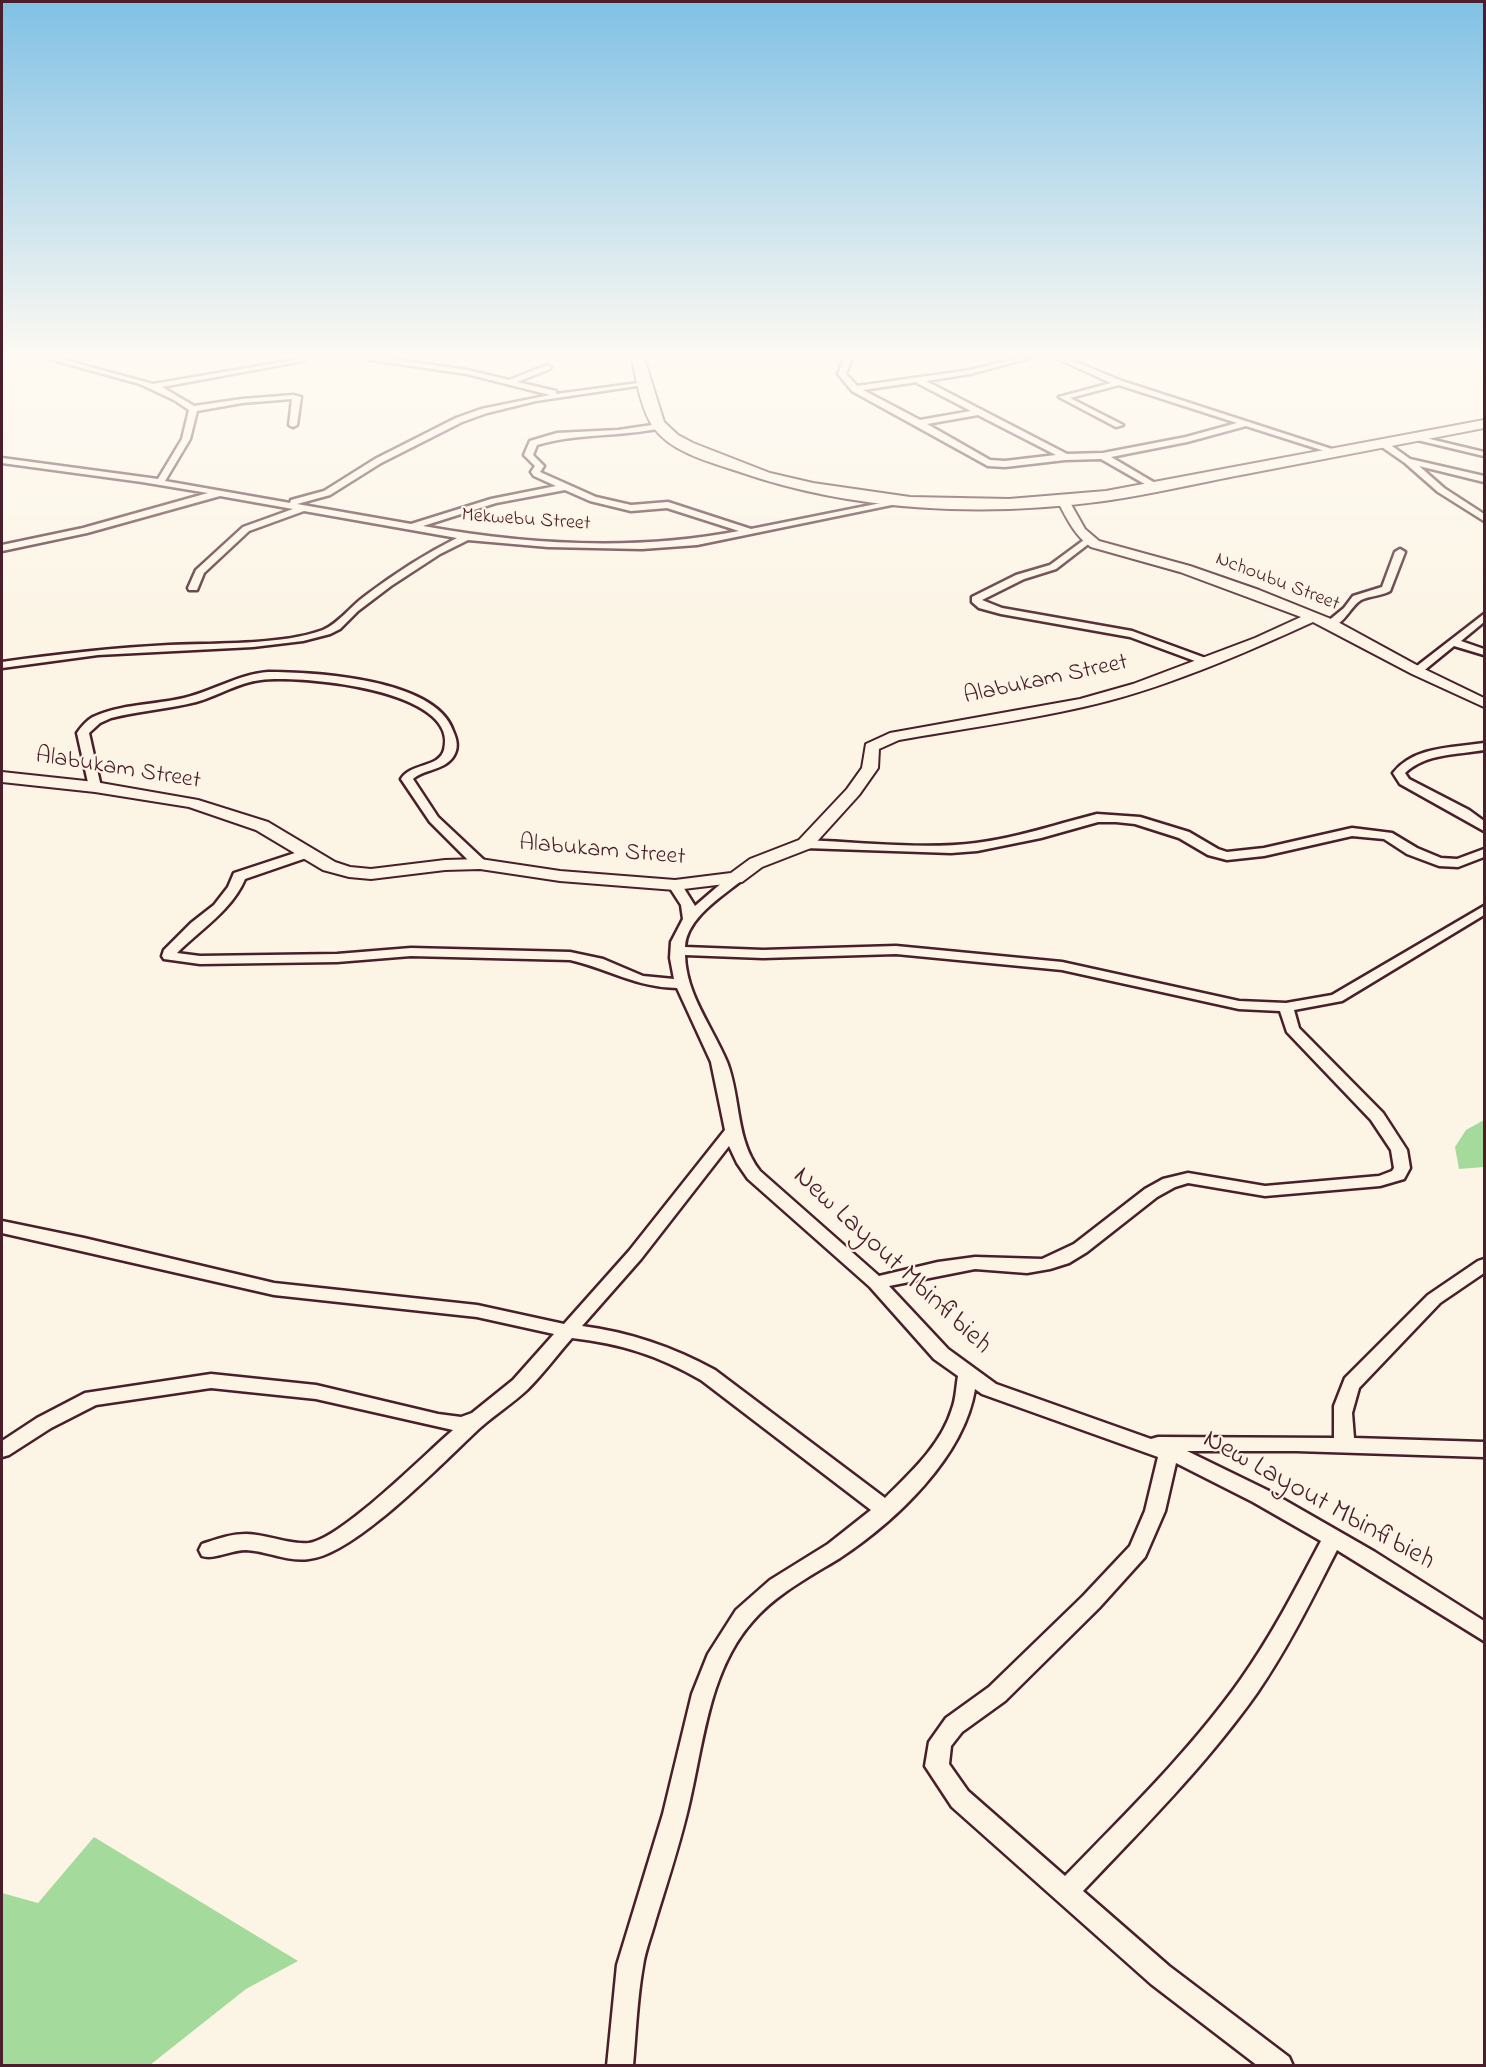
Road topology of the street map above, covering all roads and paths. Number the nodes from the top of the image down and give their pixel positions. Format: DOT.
graph roads {
  1 [pos="179,454"];
  2 [pos="391,454"];
  3 [pos="528,454"];
  4 [pos="710,454"];
  5 [pos="974,454"];
  6 [pos="1058,454"];
  7 [pos="1111,454"];
  8 [pos="1324,454"];
  9 [pos="1399,454"];
  10 [pos="1103,456"];
  11 [pos="1065,458"];
  12 [pos="2,461"];
  13 [pos="1408,461"];
  14 [pos="1485,479"];
  15 [pos="160,482"];
  16 [pos="564,487"];
  17 [pos="1157,488"];
  18 [pos="222,492"];
  19 [pos="906,501"];
  20 [pos="1064,502"];
  21 [pos="285,503"];
  22 [pos="305,507"];
  23 [pos="1483,516"];
  24 [pos="412,527"];
  25 [pos="752,532"];
  26 [pos="467,537"];
  27 [pos="1088,540"];
  28 [pos="2,548"];
  29 [pos="1400,552"];
  30 [pos="193,588"];
  31 [pos="1312,617"];
  32 [pos="1485,617"];
  33 [pos="1331,624"];
  34 [pos="1452,642"];
  35 [pos="1485,652"];
  36 [pos="1207,662"];
  37 [pos="2,665"];
  38 [pos="1417,671"];
  39 [pos="1485,703"];
  40 [pos="1485,747"];
  41 [pos="2,777"];
  42 [pos="95,787"];
  43 [pos="1485,827"];
  44 [pos="805,844"];
  45 [pos="307,853"];
  46 [pos="1485,853"];
  47 [pos="480,864"];
  48 [pos="736,878"];
  49 [pos="675,885"];
  50 [pos="1485,910"];
  51 [pos="690,920"];
  52 [pos="678,951"];
  53 [pos="682,984"];
  54 [pos="1286,1007"];
  55 [pos="733,1130"];
  56 [pos="2,1227"];
  57 [pos="1485,1266"];
  58 [pos="876,1283"];
  59 [pos="567,1332"];
  60 [pos="968,1374"];
  61 [pos="479,1418"];
  62 [pos="1146,1444"];
  63 [pos="1345,1445"];
  64 [pos="2,1450"];
  65 [pos="1485,1450"];
  66 [pos="1169,1452"];
  67 [pos="886,1510"];
  68 [pos="1333,1538"];
  69 [pos="209,1550"];
  70 [pos="1485,1632"];
  71 [pos="1066,1892"];
  72 [pos="621,2066"];
  73 [pos="1280,2066"];
  1 -- 15 [label="street"];
  2 -- 21 [label="street"];
  3 -- 16 [label="street"];
  4 -- 19 [label="highway"];
  5 -- 11 [label="street"];
  6 -- 11 [label="street"];
  7 -- 10 [label="street"];
  8 -- 17 [label="highway"];
  9 -- 13 [label="street"];
  10 -- 11 [label="street"];
  10 -- 17 [label="street"];
  12 -- 15 [label="street, Mekwebu Street"];
  13 -- 14 [label="street"];
  13 -- 23 [label="street"];
  15 -- 18 [label="street, Mekwebu Street"];
  16 -- 24 [label="street"];
  16 -- 25 [label="street"];
  17 -- 20 [label="highway"];
  18 -- 21 [label="street, Mekwebu Street"];
  18 -- 28 [label="street"];
  19 -- 20 [label="highway"];
  19 -- 25 [label="street, Mekwebu Street"];
  20 -- 27 [label="street"];
  21 -- 22 [label="street, Mekwebu Street"];
  22 -- 24 [label="street, Mekwebu Street"];
  22 -- 30 [label="street"];
  24 -- 26 [label="street, Mekwebu Street"];
  25 -- 26 [label="street, Mekwebu Street"];
  26 -- 37 [label="street"];
  27 -- 31 [label="street, Nchoubu Street"];
  27 -- 36 [label="street"];
  29 -- 33 [label="street"];
  31 -- 33 [label="street, Nchoubu Street"];
  31 -- 36 [label="street, Alabukam Street"];
  32 -- 34 [label="street"];
  33 -- 38 [label="street, Nchoubu Street"];
  34 -- 35 [label="street"];
  34 -- 38 [label="street"];
  36 -- 44 [label="street, Alabukam Street"];
  38 -- 39 [label="street, Nchoubu Street"];
  40 -- 43 [label="street"];
  41 -- 42 [label="street, Alabukam Street"];
  42 -- 45 [label="street, Alabukam Street"];
  42 -- 47 [label="street"];
  44 -- 46 [label="street"];
  44 -- 48 [label="street, Alabukam Street"];
  45 -- 47 [label="street, Alabukam Street"];
  45 -- 53 [label="street"];
  47 -- 49 [label="street, Alabukam Street"];
  48 -- 49 [label="street, Alabukam Street"];
  48 -- 51 [label="street, New Layout Mbinfibieh"];
  49 -- 51 [label="street"];
  50 -- 54 [label="street"];
  51 -- 52 [label="street, New Layout Mbinfibieh"];
  52 -- 53 [label="street, New Layout Mbinfibieh"];
  52 -- 54 [label="street"];
  53 -- 55 [label="street, New Layout Mbinfibieh"];
  54 -- 58 [label="street"];
  55 -- 58 [label="street, New Layout Mbinfibieh"];
  55 -- 59 [label="street"];
  56 -- 59 [label="street"];
  57 -- 63 [label="street"];
  58 -- 60 [label="street, New Layout Mbinfibieh"];
  59 -- 61 [label="street"];
  59 -- 67 [label="street"];
  60 -- 62 [label="street, New Layout Mbinfibieh"];
  60 -- 67 [label="street"];
  61 -- 64 [label="street"];
  61 -- 69 [label="street"];
  62 -- 63 [label="street"];
  62 -- 66 [label="street, New Layout Mbinfibieh"];
  63 -- 65 [label="street"];
  66 -- 68 [label="street, New Layout Mbinfibieh"];
  66 -- 71 [label="street"];
  67 -- 72 [label="street"];
  68 -- 70 [label="street, New Layout Mbinfibieh"];
  68 -- 71 [label="street"];
  71 -- 73 [label="street"];
}
